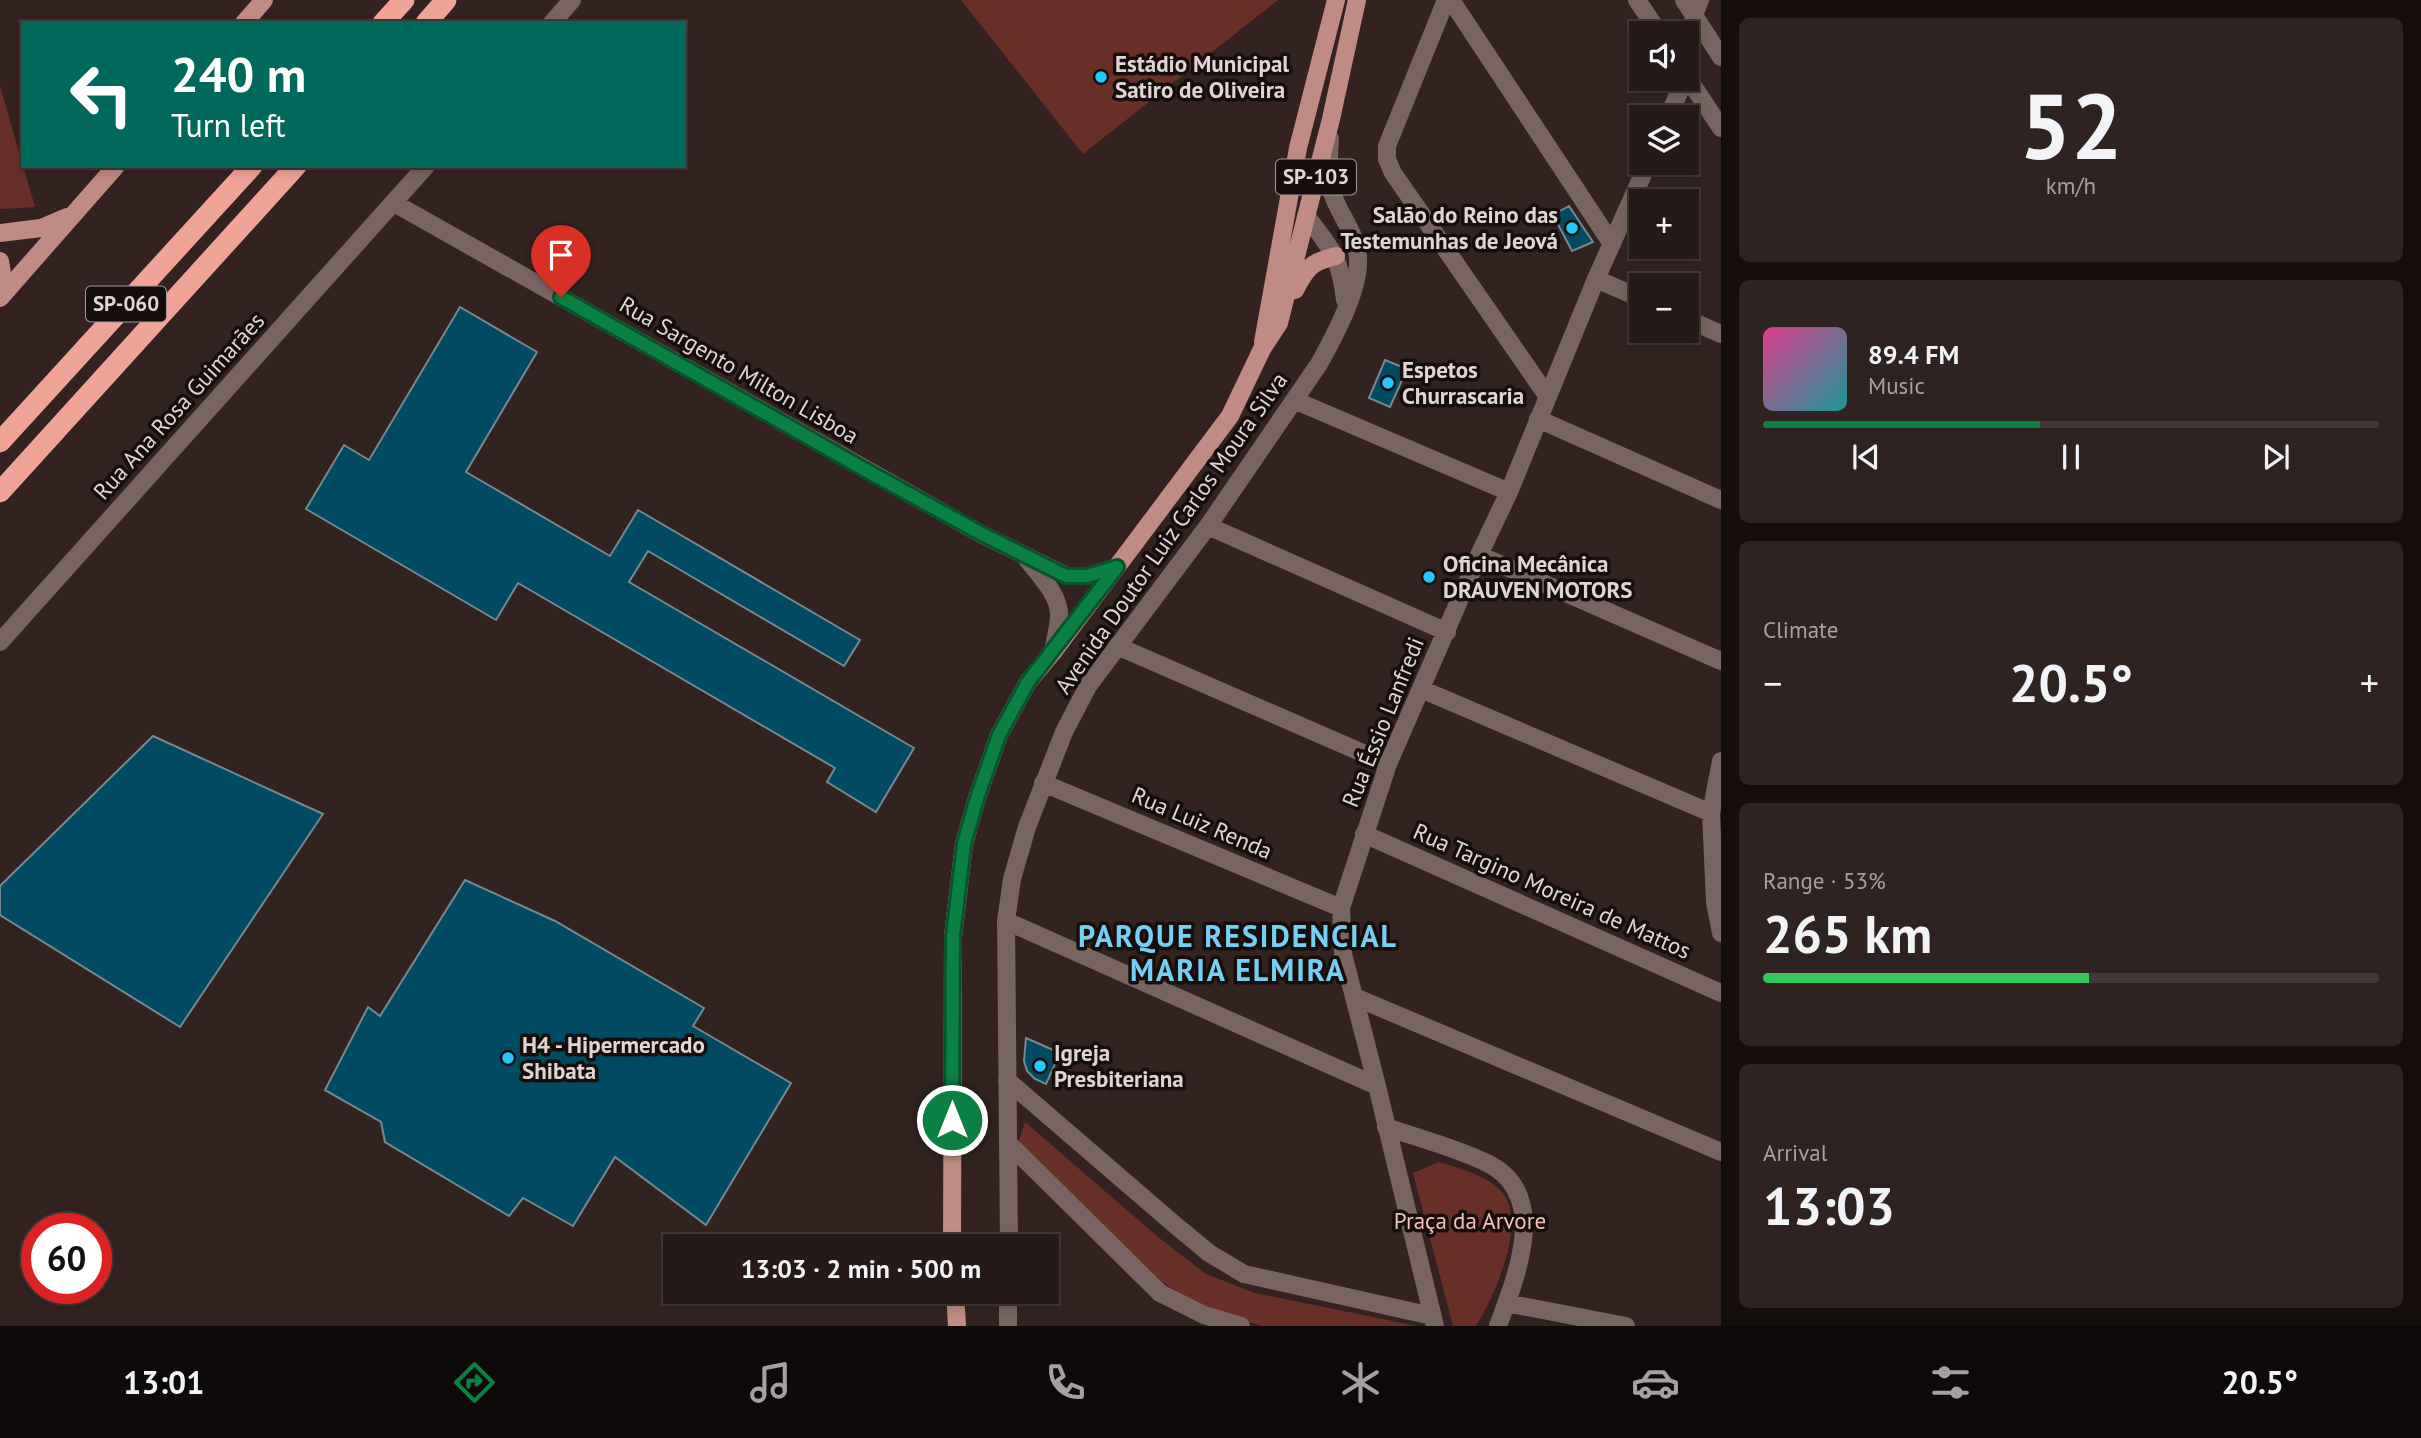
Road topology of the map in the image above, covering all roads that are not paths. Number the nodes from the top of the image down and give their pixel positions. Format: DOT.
graph roads {
  1 [pos="264,0"];
  2 [pos="446,0"];
  3 [pos="572,0"];
  4 [pos="1336,0"];
  5 [pos="1357,0"];
  6 [pos="1448,0"];
  7 [pos="1637,0"];
  8 [pos="1692,5"];
  9 [pos="246,21"];
  10 [pos="428,21"];
  11 [pos="554,21"];
  12 [pos="1651,21"];
  13 [pos="1721,57"];
  14 [pos="1696,91"];
  15 [pos="1331,119"];
  16 [pos="1721,128"];
  17 [pos="1298,148"];
  18 [pos="114,168"];
  19 [pos="250,168"];
  20 [pos="294,168"];
  21 [pos="424,168"];
  22 [pos="1643,175"];
  23 [pos="394,202"];
  24 [pos="74,214"];
  25 [pos="1306,216"];
  26 [pos="0,233"];
  27 [pos="1612,244"];
  28 [pos="1336,256"];
  29 [pos="0,261"];
  30 [pos="1596,279"];
  31 [pos="1629,293"];
  32 [pos="0,296"];
  33 [pos="1346,307"];
  34 [pos="1285,308"];
  35 [pos="1699,324"];
  36 [pos="1721,334"];
  37 [pos="1262,349"];
  38 [pos="1548,397"];
  39 [pos="1294,400"];
  40 [pos="1538,419"];
  41 [pos="0,442"];
  42 [pos="0,492"];
  43 [pos="1509,492"];
  44 [pos="1721,500"];
  45 [pos="1208,526"];
  46 [pos="1479,555"];
  47 [pos="1025,556"];
  48 [pos="1117,567"];
  49 [pos="1447,632"];
  50 [pos="0,642"];
  51 [pos="1117,646"];
  52 [pos="1053,652"];
  53 [pos="1721,661"];
  54 [pos="1421,689"];
  55 [pos="1721,761"];
  56 [pos="1388,764"];
  57 [pos="1044,783"];
  58 [pos="1711,813"];
  59 [pos="1364,834"];
  60 [pos="1341,908"];
  61 [pos="1006,921"];
  62 [pos="1721,933"];
  63 [pos="1721,993"];
  64 [pos="1355,997"];
  65 [pos="1007,1080"];
  66 [pos="1377,1086"];
  67 [pos="1386,1127"];
  68 [pos="1009,1144"];
  69 [pos="1721,1152"];
  70 [pos="952,1234"];
  71 [pos="1009,1234"];
  72 [pos="1506,1303"];
  73 [pos="956,1304"];
  74 [pos="1009,1304"];
  75 [pos="1433,1321"];
  76 [pos="957,1326"];
  77 [pos="1008,1326"];
  78 [pos="1241,1326"];
  79 [pos="1498,1326"];
  80 [pos="1626,1326"];
  1 -- 9 [label="main road"];
  2 -- 10 [label="highway"];
  3 -- 11 [label="street"];
  4 -- 17 [label="main road"];
  5 -- 15 [label="main road, SP-103"];
  6 -- 27 [label="street"];
  6 -- 38 [label="street"];
  7 -- 12 [label="street"];
  8 -- 13 [label="street"];
  14 -- 16 [label="street"];
  15 -- 25 [label="main road, SP-103"];
  15 -- 33 [label="street, Avenida Doutor Luiz Carlos Moura Silva"];
  17 -- 25 [label="main road"];
  17 -- 37 [label="main road"];
  18 -- 24 [label="main road"];
  19 -- 41 [label="highway, SP-060"];
  20 -- 42 [label="highway, SP-060"];
  21 -- 23 [label="street, Rua Ana Rosa Guimarães"];
  22 -- 27 [label="street, Rua Éssio Lanfredi"];
  23 -- 47 [label="street, Rua Sargento Milton Lisboa"];
  23 -- 50 [label="street, Rua Ana Rosa Guimarães"];
  24 -- 26 [label="main road"];
  24 -- 32 [label="main road"];
  25 -- 28 [label="street"];
  25 -- 34 [label="main road, SP-103"];
  27 -- 30 [label="street, Rua Éssio Lanfredi"];
  28 -- 33 [label="street"];
  28 -- 34 [label="main road"];
  29 -- 32 [label="main road"];
  30 -- 31 [label="street"];
  30 -- 38 [label="street, Rua Éssio Lanfredi"];
  33 -- 39 [label="street, Avenida Doutor Luiz Carlos Moura Silva"];
  34 -- 37 [label="main road, SP-103"];
  35 -- 36 [label="street"];
  37 -- 48 [label="main road, SP-103"];
  38 -- 40 [label="street, Rua Éssio Lanfredi"];
  39 -- 43 [label="street"];
  39 -- 45 [label="street, Avenida Doutor Luiz Carlos Moura Silva"];
  40 -- 43 [label="street, Rua Éssio Lanfredi"];
  40 -- 44 [label="street"];
  43 -- 46 [label="street, Rua Éssio Lanfredi"];
  45 -- 49 [label="street"];
  45 -- 51 [label="street, Avenida Doutor Luiz Carlos Moura Silva"];
  46 -- 49 [label="street, Rua Éssio Lanfredi"];
  46 -- 53 [label="street"];
  47 -- 48 [label="street, Rua Sargento Milton Lisboa"];
  47 -- 52 [label="street"];
  48 -- 52 [label="main road, SP-103"];
  49 -- 54 [label="street, Rua Éssio Lanfredi"];
  51 -- 56 [label="street"];
  51 -- 57 [label="street, Avenida Doutor Luiz Carlos Moura Silva"];
  52 -- 70 [label="main road, SP-103"];
  54 -- 56 [label="street, Rua Éssio Lanfredi"];
  54 -- 58 [label="street"];
  55 -- 58 [label="street"];
  56 -- 59 [label="street, Rua Éssio Lanfredi"];
  57 -- 60 [label="street, Rua Luiz Renda"];
  57 -- 61 [label="street, Avenida Doutor Luiz Carlos Moura Silva"];
  58 -- 62 [label="street"];
  59 -- 60 [label="street, Rua Éssio Lanfredi"];
  59 -- 63 [label="street, Rua Targino Moreira de Mattos"];
  60 -- 64 [label="street, Rua Éssio Lanfredi"];
  61 -- 65 [label="street, Avenida Doutor Luiz Carlos Moura Silva"];
  61 -- 66 [label="street"];
  64 -- 66 [label="street, Rua Éssio Lanfredi"];
  64 -- 69 [label="street"];
  65 -- 68 [label="street, Avenida Doutor Luiz Carlos Moura Silva"];
  65 -- 75 [label="street"];
  66 -- 67 [label="street, Rua Éssio Lanfredi"];
  67 -- 72 [label="street"];
  67 -- 75 [label="street, Rua Éssio Lanfredi"];
  68 -- 71 [label="street, Avenida Doutor Luiz Carlos Moura Silva"];
  68 -- 78 [label="street"];
  72 -- 79 [label="street"];
  72 -- 80 [label="street"];
  73 -- 76 [label="main road"];
  74 -- 77 [label="street"];
}
